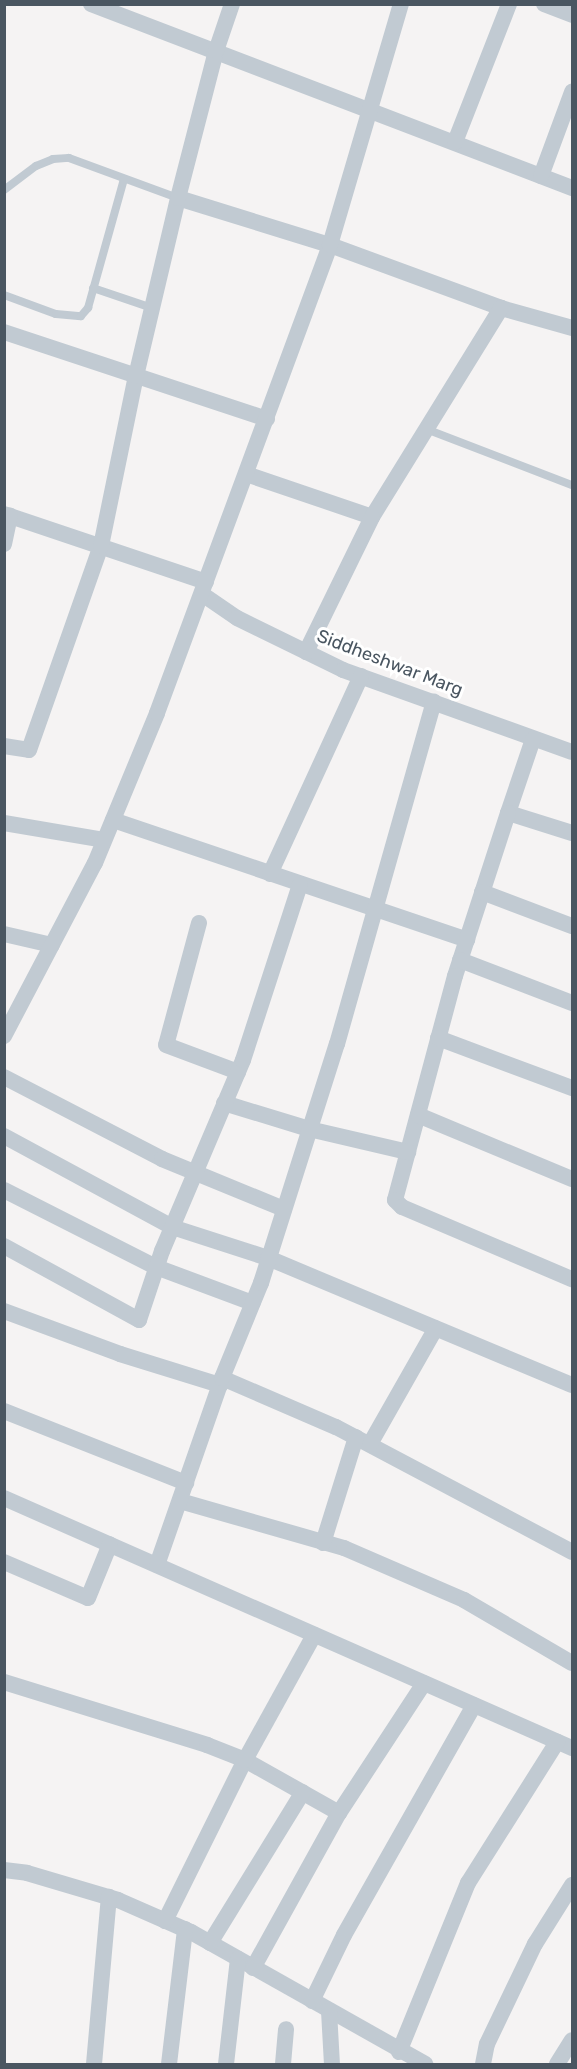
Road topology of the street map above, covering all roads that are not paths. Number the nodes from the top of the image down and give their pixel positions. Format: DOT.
graph roads {
  1 [pos="91,4"];
  2 [pos="232,4"];
  3 [pos="401,4"];
  4 [pos="509,4"];
  5 [pos="544,4"];
  6 [pos="573,15"];
  7 [pos="216,51"];
  8 [pos="573,92"];
  9 [pos="371,110"];
  10 [pos="455,142"];
  11 [pos="540,176"];
  12 [pos="124,179"];
  13 [pos="573,188"];
  14 [pos="4,190"];
  15 [pos="178,198"];
  16 [pos="330,245"];
  17 [pos="93,288"];
  18 [pos="4,295"];
  19 [pos="152,308"];
  20 [pos="501,308"];
  21 [pos="573,328"];
  22 [pos="4,332"];
  23 [pos="136,376"];
  24 [pos="267,419"];
  25 [pos="426,429"];
  26 [pos="246,474"];
  27 [pos="573,485"];
  28 [pos="7,515"];
  29 [pos="372,517"];
  30 [pos="4,544"];
  31 [pos="101,546"];
  32 [pos="204,588"];
  33 [pos="306,652"];
  34 [pos="361,676"];
  35 [pos="434,701"];
  36 [pos="533,739"];
  37 [pos="4,746"];
  38 [pos="573,752"];
  39 [pos="508,813"];
  40 [pos="113,820"];
  41 [pos="4,823"];
  42 [pos="573,834"];
  43 [pos="104,840"];
  44 [pos="270,874"];
  45 [pos="300,885"];
  46 [pos="482,892"];
  47 [pos="373,910"];
  48 [pos="199,923"];
  49 [pos="573,926"];
  50 [pos="4,934"];
  51 [pos="467,940"];
  52 [pos="52,945"];
  53 [pos="460,960"];
  54 [pos="573,1003"];
  55 [pos="4,1036"];
  56 [pos="438,1038"];
  57 [pos="238,1072"];
  58 [pos="4,1077"];
  59 [pos="573,1088"];
  60 [pos="224,1103"];
  61 [pos="418,1115"];
  62 [pos="309,1129"];
  63 [pos="4,1136"];
  64 [pos="408,1152"];
  65 [pos="195,1173"];
  66 [pos="573,1179"];
  67 [pos="4,1190"];
  68 [pos="284,1209"];
  69 [pos="172,1227"];
  70 [pos="4,1246"];
  71 [pos="268,1258"];
  72 [pos="156,1267"];
  73 [pos="573,1279"];
  74 [pos="253,1303"];
  75 [pos="4,1311"];
  76 [pos="436,1328"];
  77 [pos="221,1381"];
  78 [pos="573,1385"];
  79 [pos="4,1411"];
  80 [pos="363,1441"];
  81 [pos="186,1483"];
  82 [pos="4,1498"];
  83 [pos="180,1502"];
  84 [pos="323,1543"];
  85 [pos="110,1544"];
  86 [pos="573,1552"];
  87 [pos="4,1562"];
  88 [pos="157,1565"];
  89 [pos="314,1635"];
  90 [pos="573,1663"];
  91 [pos="4,1682"];
  92 [pos="424,1683"];
  93 [pos="474,1705"];
  94 [pos="565,1745"];
  95 [pos="245,1760"];
  96 [pos="303,1792"];
  97 [pos="339,1813"];
  98 [pos="4,1870"];
  99 [pos="573,1884"];
  100 [pos="109,1897"];
  101 [pos="165,1921"];
  102 [pos="185,1929"];
  103 [pos="210,1943"];
  104 [pos="238,1959"];
  105 [pos="253,1968"];
  106 [pos="312,2001"];
  107 [pos="329,2010"];
  108 [pos="286,2029"];
  109 [pos="573,2040"];
  110 [pos="405,2057"];
  111 [pos="94,2064"];
  112 [pos="169,2064"];
  113 [pos="226,2064"];
  114 [pos="283,2064"];
  115 [pos="332,2064"];
  116 [pos="425,2064"];
  117 [pos="483,2064"];
  118 [pos="557,2064"];
  1 -- 7 [label="street"];
  2 -- 7 [label="street"];
  3 -- 9 [label="street"];
  4 -- 10 [label="street"];
  5 -- 6 [label="street"];
  7 -- 9 [label="street"];
  7 -- 15 [label="street"];
  8 -- 11 [label="street"];
  9 -- 10 [label="street"];
  9 -- 16 [label="street"];
  10 -- 11 [label="street"];
  11 -- 13 [label="street"];
  12 -- 14 [label="lane"];
  12 -- 15 [label="lane"];
  12 -- 17 [label="lane"];
  15 -- 16 [label="street"];
  15 -- 19 [label="street"];
  16 -- 20 [label="street"];
  16 -- 24 [label="street"];
  17 -- 18 [label="lane"];
  17 -- 19 [label="lane"];
  19 -- 23 [label="street"];
  20 -- 21 [label="street"];
  20 -- 25 [label="street"];
  22 -- 23 [label="street"];
  23 -- 24 [label="street"];
  23 -- 31 [label="street"];
  24 -- 26 [label="street"];
  25 -- 27 [label="lane"];
  25 -- 29 [label="street"];
  26 -- 29 [label="street"];
  26 -- 32 [label="street"];
  28 -- 30 [label="street"];
  28 -- 31 [label="street, Siddheshwar Marg"];
  29 -- 33 [label="street"];
  31 -- 32 [label="street, Siddheshwar Marg"];
  31 -- 37 [label="street"];
  32 -- 33 [label="street, Siddheshwar Marg"];
  32 -- 40 [label="street"];
  33 -- 34 [label="street, Siddheshwar Marg"];
  34 -- 35 [label="street, Siddheshwar Marg"];
  34 -- 44 [label="street"];
  35 -- 36 [label="street, Siddheshwar Marg"];
  35 -- 47 [label="street"];
  36 -- 38 [label="street, Siddheshwar Marg"];
  36 -- 39 [label="street"];
  39 -- 42 [label="street"];
  39 -- 46 [label="street"];
  40 -- 43 [label="street"];
  40 -- 44 [label="street"];
  41 -- 43 [label="street"];
  43 -- 52 [label="street"];
  44 -- 45 [label="street"];
  45 -- 47 [label="street"];
  45 -- 57 [label="street"];
  46 -- 49 [label="street"];
  46 -- 51 [label="street"];
  47 -- 51 [label="street"];
  47 -- 62 [label="street"];
  48 -- 57 [label="street"];
  50 -- 52 [label="street"];
  51 -- 53 [label="street"];
  52 -- 55 [label="street"];
  53 -- 54 [label="street"];
  53 -- 56 [label="street"];
  56 -- 59 [label="street"];
  56 -- 61 [label="street"];
  57 -- 60 [label="street"];
  58 -- 65 [label="street"];
  60 -- 62 [label="street"];
  60 -- 65 [label="street"];
  61 -- 64 [label="street"];
  61 -- 66 [label="street"];
  62 -- 64 [label="street"];
  62 -- 68 [label="street"];
  63 -- 69 [label="street"];
  64 -- 73 [label="street"];
  65 -- 68 [label="street"];
  65 -- 69 [label="street"];
  67 -- 72 [label="street"];
  68 -- 71 [label="street"];
  69 -- 71 [label="street"];
  69 -- 72 [label="street"];
  70 -- 72 [label="street"];
  71 -- 74 [label="street"];
  71 -- 76 [label="street"];
  72 -- 74 [label="street"];
  74 -- 77 [label="street"];
  75 -- 77 [label="street"];
  76 -- 78 [label="street"];
  76 -- 80 [label="street"];
  77 -- 80 [label="street"];
  77 -- 81 [label="street"];
  79 -- 81 [label="street"];
  80 -- 84 [label="street"];
  80 -- 86 [label="street"];
  81 -- 83 [label="street"];
  82 -- 85 [label="street"];
  83 -- 84 [label="street"];
  83 -- 88 [label="street"];
  84 -- 90 [label="street"];
  85 -- 87 [label="street"];
  85 -- 88 [label="street"];
  88 -- 89 [label="street"];
  89 -- 92 [label="street"];
  89 -- 95 [label="street"];
  91 -- 95 [label="street"];
  92 -- 93 [label="street"];
  92 -- 97 [label="street"];
  93 -- 94 [label="street"];
  93 -- 106 [label="street"];
  94 -- 110 [label="street"];
  95 -- 96 [label="street"];
  95 -- 101 [label="street"];
  96 -- 97 [label="street"];
  96 -- 103 [label="street"];
  97 -- 105 [label="street"];
  98 -- 100 [label="street"];
  99 -- 117 [label="street"];
  100 -- 101 [label="street"];
  100 -- 111 [label="street"];
  101 -- 102 [label="street"];
  102 -- 103 [label="street"];
  102 -- 112 [label="street"];
  103 -- 104 [label="street"];
  104 -- 105 [label="street"];
  104 -- 113 [label="street"];
  105 -- 106 [label="street"];
  106 -- 107 [label="street"];
  107 -- 110 [label="street"];
  107 -- 115 [label="street"];
  108 -- 114 [label="street"];
  109 -- 118 [label="street"];
  110 -- 116 [label="street"];
}
